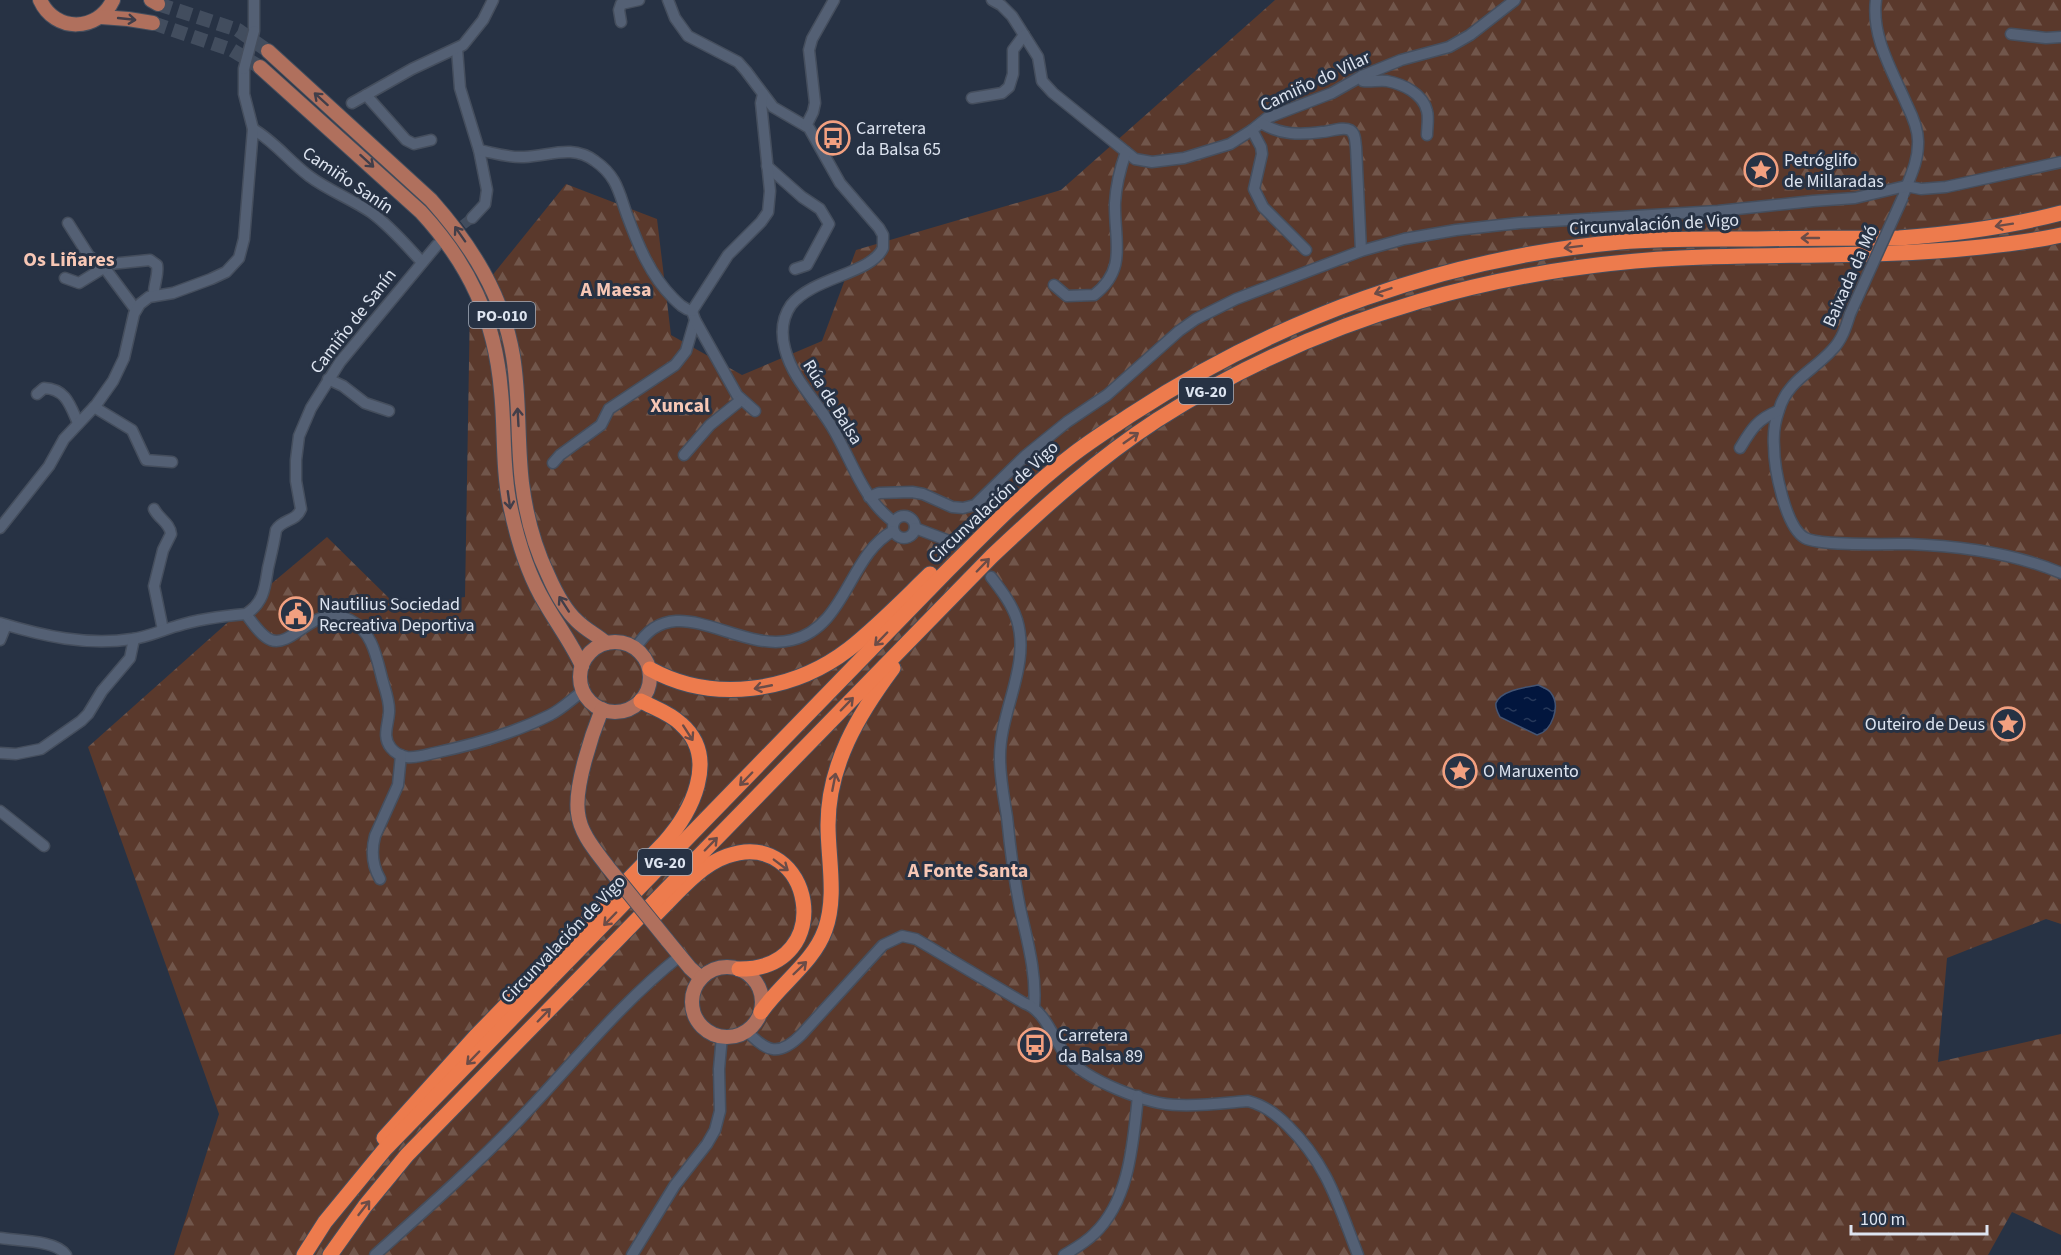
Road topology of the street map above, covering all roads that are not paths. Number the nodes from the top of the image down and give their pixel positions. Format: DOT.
graph roads {
  1 [pos="40,0"];
  2 [pos="113,0"];
  3 [pos="254,0"];
  4 [pos="493,0"];
  5 [pos="639,0"];
  6 [pos="668,0"];
  7 [pos="834,0"];
  8 [pos="992,0"];
  9 [pos="1876,0"];
  10 [pos="1506,2"];
  11 [pos="100,17"];
  12 [pos="621,22"];
  13 [pos="153,23"];
  14 [pos="2010,34"];
  15 [pos="1024,35"];
  16 [pos="2061,37"];
  17 [pos="457,49"];
  18 [pos="268,51"];
  19 [pos="260,67"];
  20 [pos="1362,76"];
  21 [pos="366,94"];
  22 [pos="763,94"];
  23 [pos="972,98"];
  24 [pos="352,103"];
  25 [pos="1261,123"];
  26 [pos="806,126"];
  27 [pos="253,129"];
  28 [pos="1252,130"];
  29 [pos="1427,135"];
  30 [pos="431,140"];
  31 [pos="479,150"];
  32 [pos="1126,152"];
  33 [pos="2061,162"];
  34 [pos="767,166"];
  35 [pos="1904,191"];
  36 [pos="2061,213"];
  37 [pos="471,218"];
  38 [pos="68,223"];
  39 [pos="2061,235"];
  40 [pos="436,245"];
  41 [pos="1306,250"];
  42 [pos="1361,251"];
  43 [pos="422,261"];
  44 [pos="104,267"];
  45 [pos="795,269"];
  46 [pos="65,278"];
  47 [pos="1054,285"];
  48 [pos="154,296"];
  49 [pos="136,310"];
  50 [pos="693,315"];
  51 [pos="328,379"];
  52 [pos="37,394"];
  53 [pos="741,400"];
  54 [pos="94,407"];
  55 [pos="389,411"];
  56 [pos="755,411"];
  57 [pos="1778,411"];
  58 [pos="78,423"];
  59 [pos="1740,448"];
  60 [pos="684,455"];
  61 [pos="172,462"];
  62 [pos="553,463"];
  63 [pos="869,497"];
  64 [pos="1011,508"];
  65 [pos="154,509"];
  66 [pos="894,526"];
  67 [pos="0,528"];
  68 [pos="915,528"];
  69 [pos="952,542"];
  70 [pos="2061,573"];
  71 [pos="991,577"];
  72 [pos="246,614"];
  73 [pos="3,624"];
  74 [pos="163,630"];
  75 [pos="134,639"];
  76 [pos="0,640"];
  77 [pos="606,643"];
  78 [pos="904,645"];
  79 [pos="636,648"];
  80 [pos="582,666"];
  81 [pos="650,669"];
  82 [pos="583,691"];
  83 [pos="641,701"];
  84 [pos="602,709"];
  85 [pos="0,753"];
  86 [pos="401,755"];
  87 [pos="0,811"];
  88 [pos="44,846"];
  89 [pos="380,879"];
  90 [pos="680,956"];
  91 [pos="740,969"];
  92 [pos="701,978"];
  93 [pos="567,991"];
  94 [pos="1034,1007"];
  95 [pos="761,1012"];
  96 [pos="747,1031"];
  97 [pos="722,1036"];
  98 [pos="1138,1096"];
  99 [pos="325,1222"];
  100 [pos="0,1238"];
  101 [pos="66,1255"];
  102 [pos="304,1255"];
  103 [pos="330,1255"];
  104 [pos="375,1255"];
  105 [pos="632,1255"];
  106 [pos="1064,1255"];
  107 [pos="1358,1255"];
  1 -- 11 [label="main road"];
  2 -- 11 [label="main road"];
  3 -- 27 [label="street, bridge"];
  4 -- 17 [label="street"];
  5 -- 12 [label="street"];
  6 -- 22 [label="street, Rúa de Balsa"];
  7 -- 26 [label="street"];
  8 -- 15 [label="street, Camiño do Vilar"];
  9 -- 35 [label="street, Baixada da Mó"];
  10 -- 20 [label="street, Camiño do Vilar"];
  11 -- 13 [label="main road, one-way"];
  14 -- 16 [label="street"];
  15 -- 23 [label="street"];
  15 -- 32 [label="street, Camiño do Vilar"];
  17 -- 21 [label="street"];
  17 -- 31 [label="street"];
  77 -- 18 [label="main road, PO-010, one-way"];
  19 -- 80 [label="main road, PO-010, one-way"];
  20 -- 25 [label="street, Camiño do Vilar"];
  20 -- 29 [label="street"];
  21 -- 24 [label="street"];
  21 -- 30 [label="street"];
  22 -- 26 [label="street, Rúa de Balsa"];
  22 -- 34 [label="street"];
  25 -- 28 [label="street, Camiño do Vilar"];
  25 -- 42 [label="street"];
  26 -- 63 [label="street, Rúa de Balsa"];
  27 -- 43 [label="street, Camiño Sanín"];
  27 -- 48 [label="street"];
  28 -- 32 [label="street, Camiño do Vilar"];
  28 -- 41 [label="street"];
  31 -- 37 [label="street"];
  31 -- 50 [label="street"];
  32 -- 47 [label="street"];
  33 -- 35 [label="street"];
  34 -- 45 [label="street"];
  34 -- 50 [label="street"];
  35 -- 42 [label="street"];
  35 -- 57 [label="street, Baixada da Mó, bridge"];
  36 -- 64 [label="highway, Circunvalación de Vigo / VG-20, one-way"];
  38 -- 44 [label="street"];
  78 -- 39 [label="highway, Circunvalación de Vigo / VG-20, one-way"];
  40 -- 43 [label="street, Camiño de Sanín"];
  42 -- 63 [label="street"];
  43 -- 51 [label="street, Camiño de Sanín"];
  44 -- 46 [label="street"];
  44 -- 48 [label="street"];
  44 -- 49 [label="street"];
  48 -- 49 [label="street"];
  49 -- 54 [label="street"];
  50 -- 53 [label="street"];
  50 -- 62 [label="street"];
  51 -- 55 [label="street"];
  51 -- 72 [label="street, Camiño de Sanín"];
  52 -- 58 [label="street"];
  53 -- 56 [label="street"];
  53 -- 60 [label="street"];
  54 -- 58 [label="street"];
  54 -- 61 [label="street"];
  57 -- 59 [label="street"];
  57 -- 70 [label="street, Baixada da Mó"];
  58 -- 67 [label="street"];
  63 -- 66 [label="street, Rúa de Balsa"];
  64 -- 81 [label="highway, one-way"];
  64 -- 99 [label="highway, Circunvalación de Vigo / VG-20, one-way"];
  65 -- 74 [label="street"];
  66 -- 68 [label="street"];
  66 -- 68 [label="street"];
  66 -- 79 [label="street"];
  68 -- 69 [label="street"];
  71 -- 94 [label="street"];
  72 -- 74 [label="street"];
  72 -- 86 [label="street"];
  73 -- 75 [label="street"];
  73 -- 76 [label="street"];
  74 -- 75 [label="street"];
  75 -- 85 [label="street"];
  77 -- 79 [label="main road"];
  77 -- 80 [label="main road"];
  93 -- 78 [label="highway, Circunvalación de Vigo / VG-20, one-way"];
  95 -- 78 [label="highway, one-way"];
  79 -- 81 [label="main road"];
  80 -- 82 [label="main road"];
  81 -- 83 [label="main road"];
  82 -- 84 [label="main road"];
  82 -- 86 [label="street"];
  83 -- 84 [label="main road"];
  83 -- 99 [label="highway, one-way"];
  84 -- 90 [label="main road, bridge"];
  86 -- 89 [label="street"];
  87 -- 88 [label="street"];
  90 -- 92 [label="main road"];
  90 -- 104 [label="street"];
  91 -- 92 [label="main road"];
  93 -- 91 [label="highway, one-way"];
  91 -- 95 [label="main road"];
  92 -- 97 [label="main road"];
  103 -- 93 [label="highway, Circunvalación de Vigo / VG-20, one-way"];
  94 -- 96 [label="street"];
  94 -- 98 [label="street"];
  95 -- 96 [label="main road"];
  96 -- 97 [label="main road"];
  97 -- 105 [label="street"];
  98 -- 106 [label="street"];
  98 -- 107 [label="street"];
  99 -- 102 [label="highway, Circunvalación de Vigo / VG-20"];
  100 -- 101 [label="street"];
}
